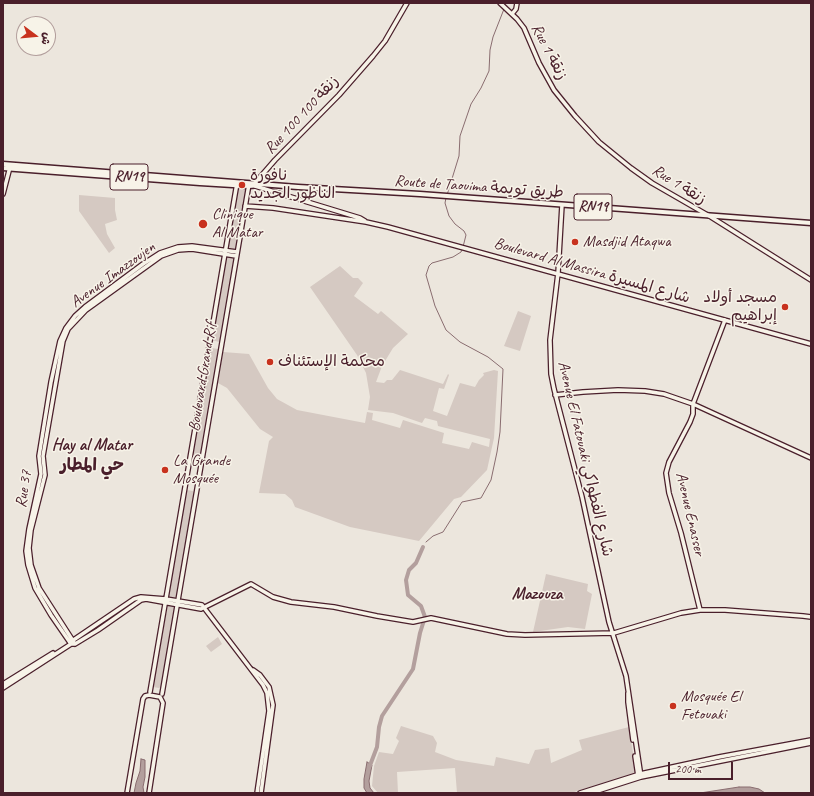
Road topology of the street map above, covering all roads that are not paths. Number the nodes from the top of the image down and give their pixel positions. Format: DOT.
graph roads {
  1 [pos="407,3"];
  2 [pos="517,3"];
  3 [pos="502,4"];
  4 [pos="512,14"];
  5 [pos="611,153"];
  6 [pos="3,164"];
  7 [pos="11,166"];
  8 [pos="3,168"];
  9 [pos="237,184"];
  10 [pos="249,184"];
  11 [pos="255,185"];
  12 [pos="3,194"];
  13 [pos="562,205"];
  14 [pos="245,206"];
  15 [pos="706,215"];
  16 [pos="366,222"];
  17 [pos="811,223"];
  18 [pos="226,252"];
  19 [pos="237,254"];
  20 [pos="558,273"];
  21 [pos="811,280"];
  22 [pos="725,320"];
  23 [pos="67,329"];
  24 [pos="811,344"];
  25 [pos="555,395"];
  26 [pos="693,404"];
  27 [pos="811,458"];
  28 [pos="166,600"];
  29 [pos="177,602"];
  30 [pos="204,608"];
  31 [pos="700,610"];
  32 [pos="811,617"];
  33 [pos="612,634"];
  34 [pos="72,643"];
  35 [pos="256,673"];
  36 [pos="3,684"];
  37 [pos="3,688"];
  38 [pos="150,692"];
  39 [pos="162,694"];
  40 [pos="811,740"];
  41 [pos="811,743"];
  42 [pos="639,776"];
  43 [pos="127,793"];
  44 [pos="149,793"];
  45 [pos="257,793"];
  46 [pos="261,793"];
  47 [pos="580,793"];
  48 [pos="591,793"];
  1 -- 11 [label="street, Rue 100 زنقة 100"];
  2 -- 4 [label="street"];
  3 -- 4 [label="street, Rue زنقة 1"];
  4 -- 5 [label="street, Rue زنقة 1"];
  5 -- 15 [label="street, Rue 1 زنقة"];
  6 -- 7 [label="main road, RN19"];
  7 -- 8 [label="main road, RN19"];
  7 -- 9 [label="main road, RN19"];
  7 -- 12 [label="street"];
  9 -- 10 [label="main road, RN19"];
  9 -- 18 [label="street, Boulevard Grand Rif"];
  10 -- 11 [label="main road, Route de Taouima طريق تويمة / RN19"];
  10 -- 14 [label="street, Boulevard Grand Rif"];
  11 -- 13 [label="main road, Route de Taouima طريق تويمة / RN19"];
  11 -- 16 [label="street, Boulevard Al Massira شارع المسيرة"];
  13 -- 15 [label="main road, Route de Taouima طريق تويمة / RN19"];
  13 -- 20 [label="street, Avenue El Fatouaki شارع الفطواكي"];
  14 -- 16 [label="street, Boulevard Al Massira شارع المسيرة"];
  14 -- 19 [label="street, Boulevard Grand Rif"];
  15 -- 17 [label="main road, Route de Taouima طريق تويمة / RN19"];
  15 -- 21 [label="street, Rue 1 زنقة"];
  16 -- 20 [label="street, Boulevard Al Massira شارع المسيرة"];
  18 -- 19 [label="street"];
  18 -- 23 [label="street, Avenue Imazzoujen"];
  18 -- 28 [label="street, Boulevard Grand Rif"];
  19 -- 29 [label="street, Boulevard Grand Rif"];
  20 -- 22 [label="street, Boulevard Al Massira شارع المسيرة"];
  20 -- 25 [label="street, Avenue El Fatouaki شارع الفطواكي"];
  22 -- 24 [label="street, Boulevard Al Massira شارع المسيرة"];
  22 -- 26 [label="street, Avenue Enasser"];
  23 -- 34 [label="street, Rue 37"];
  25 -- 26 [label="street"];
  25 -- 33 [label="street, Avenue El Fatouaki شارع الفطواكي"];
  26 -- 27 [label="street"];
  26 -- 31 [label="street, Avenue Enasser"];
  28 -- 29 [label="street"];
  28 -- 34 [label="street"];
  28 -- 38 [label="street, Boulevard Grand Rif"];
  29 -- 30 [label="street"];
  29 -- 39 [label="street, Boulevard Grand Rif"];
  30 -- 33 [label="street"];
  30 -- 35 [label="street"];
  31 -- 32 [label="street"];
  31 -- 33 [label="street"];
  33 -- 42 [label="street, Avenue El Fatouaki شارع الفطواكي"];
  34 -- 36 [label="street"];
  34 -- 37 [label="street"];
  35 -- 45 [label="street"];
  35 -- 46 [label="street"];
  40 -- 42 [label="street"];
  41 -- 42 [label="street"];
  42 -- 47 [label="street"];
  42 -- 48 [label="street"];
  43 -- 44 [label="street"];
}
